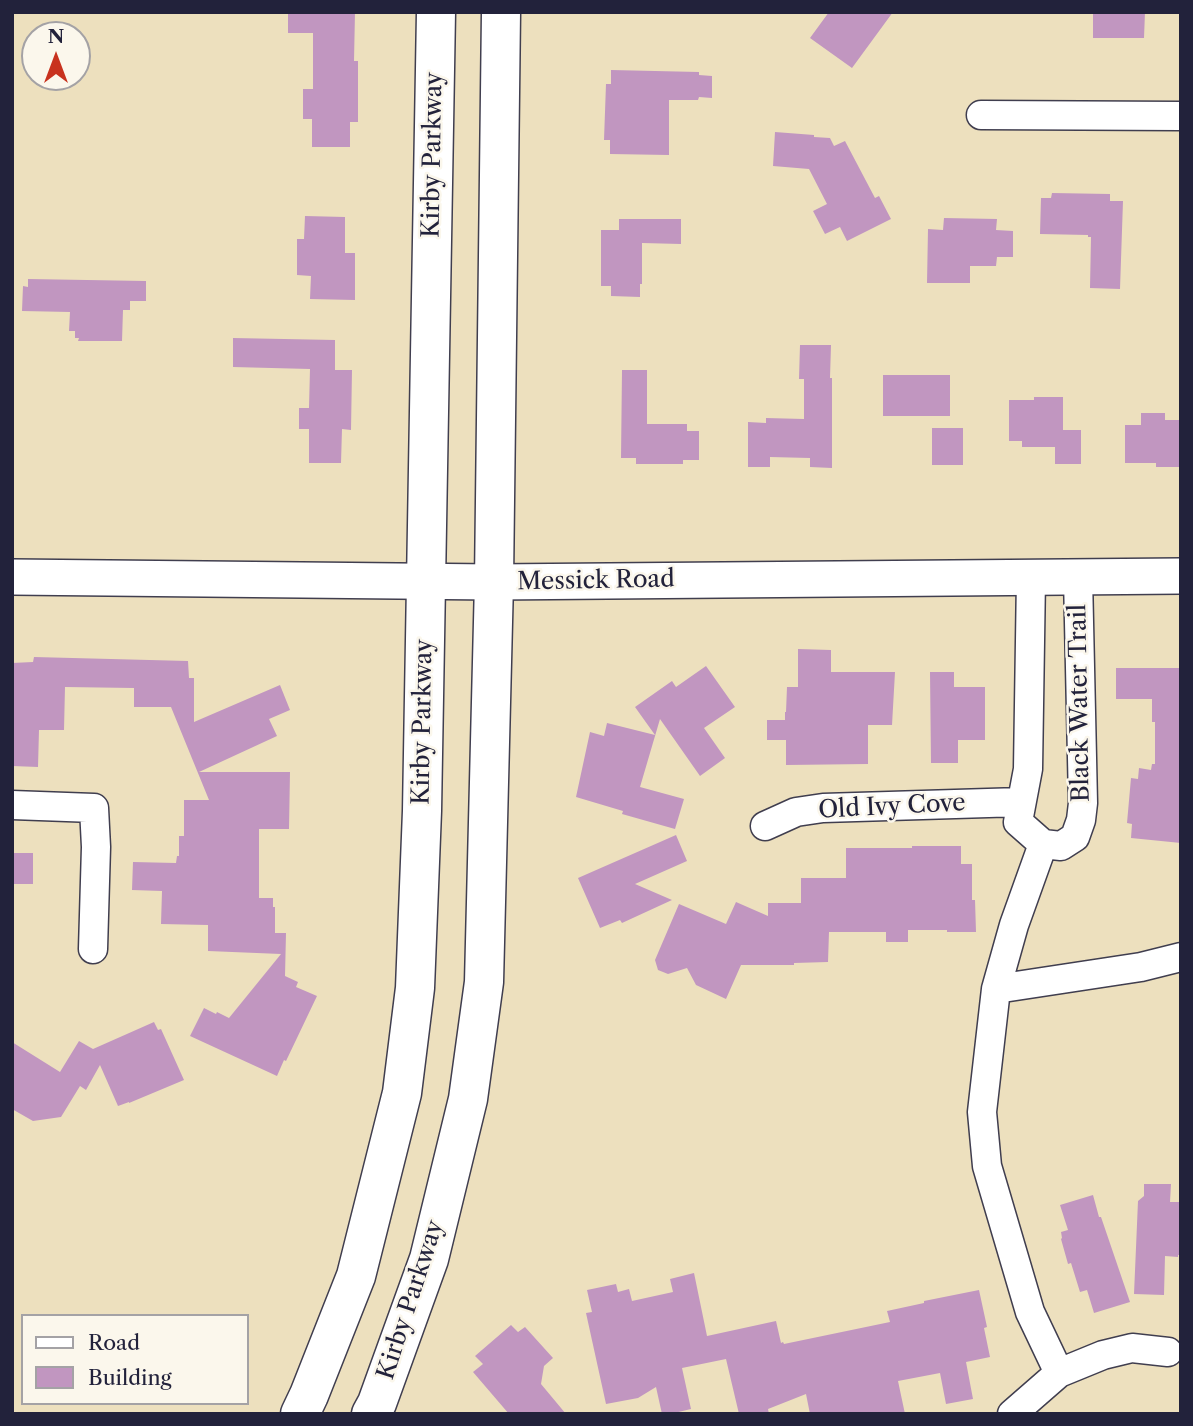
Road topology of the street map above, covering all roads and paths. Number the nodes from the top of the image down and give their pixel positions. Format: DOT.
graph roads {
  1 [pos="436,12"];
  2 [pos="501,12"];
  3 [pos="981,115"];
  4 [pos="1181,116"];
  5 [pos="1181,576"];
  6 [pos="12,577"];
  7 [pos="1078,577"];
  8 [pos="1031,578"];
  9 [pos="425,582"];
  10 [pos="494,582"];
  11 [pos="1021,802"];
  12 [pos="12,806"];
  13 [pos="765,826"];
  14 [pos="1043,844"];
  15 [pos="93,949"];
  16 [pos="1181,957"];
  17 [pos="996,989"];
  18 [pos="1168,1352"];
  19 [pos="1059,1373"];
  20 [pos="300,1414"];
  21 [pos="371,1414"];
  22 [pos="1012,1414"];
  1 -- 9 [label="main road, Kirby Parkway"];
  2 -- 10 [label="main road, Kirby Parkway"];
  3 -- 4 [label="street"];
  5 -- 7 [label="street, Messick Road"];
  6 -- 9 [label="street, Messick Road"];
  7 -- 8 [label="street, Messick Road"];
  7 -- 14 [label="street, Black Water Trail"];
  8 -- 10 [label="street, Messick Road"];
  8 -- 11 [label="street, Black Water Trail"];
  9 -- 10 [label="street, Messick Road"];
  9 -- 20 [label="main road, Kirby Parkway"];
  10 -- 21 [label="main road, Kirby Parkway"];
  11 -- 13 [label="street, Old Ivy Cove"];
  11 -- 14 [label="street, Black Water Trail"];
  12 -- 15 [label="street"];
  14 -- 17 [label="street"];
  16 -- 17 [label="street"];
  17 -- 19 [label="street"];
  18 -- 19 [label="street"];
  19 -- 22 [label="street"];
}
